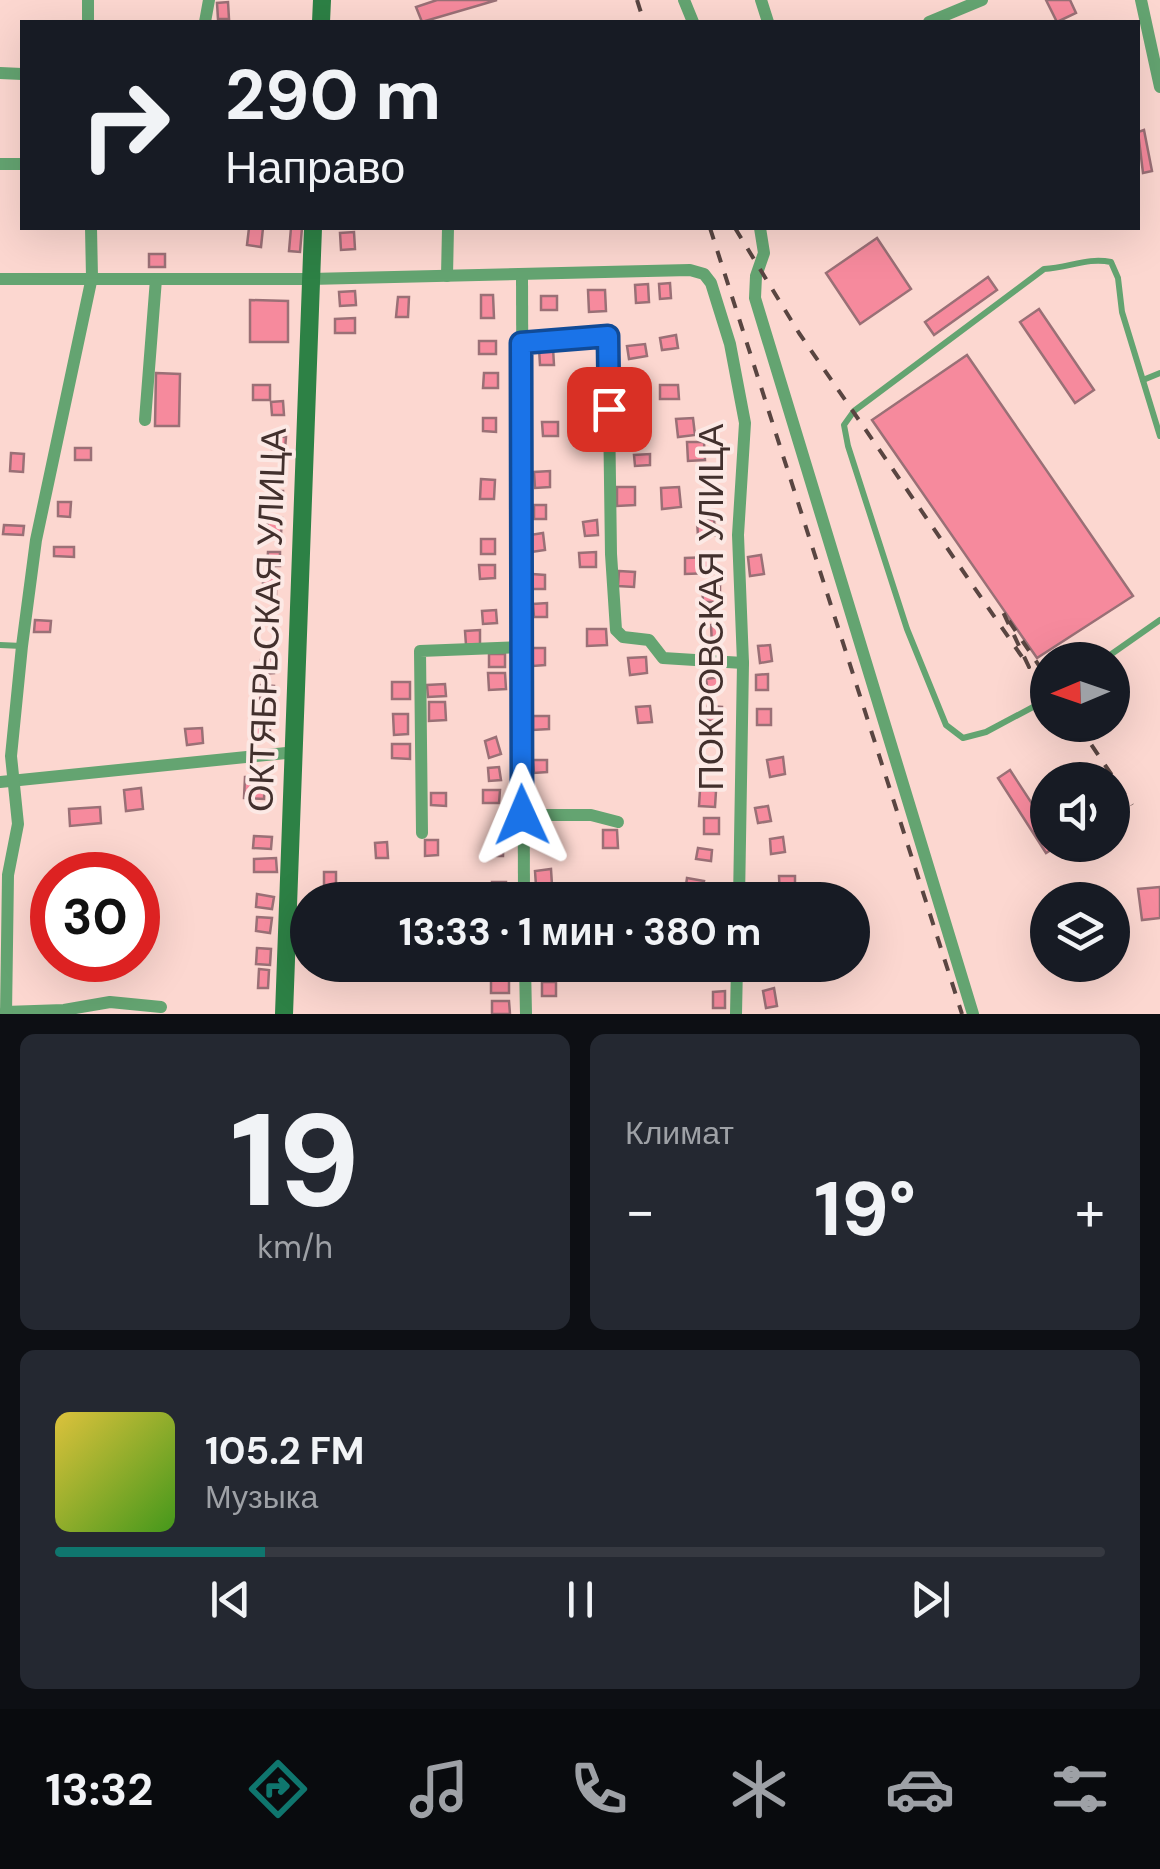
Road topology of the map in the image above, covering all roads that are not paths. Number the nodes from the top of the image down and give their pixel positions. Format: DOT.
graph roads {
  1 [pos="982,0"];
  2 [pos="1141,0"];
  3 [pos="934,20"];
  4 [pos="1160,87"];
  5 [pos="91,230"];
  6 [pos="313,230"];
  7 [pos="448,230"];
  8 [pos="760,230"];
  9 [pos="447,276"];
  10 [pos="522,276"];
  11 [pos="92,277"];
  12 [pos="0,279"];
  13 [pos="156,279"];
  14 [pos="310,280"];
  15 [pos="521,343"];
  16 [pos="1160,373"];
  17 [pos="1143,380"];
  18 [pos="145,420"];
  19 [pos="1160,436"];
  20 [pos="1160,620"];
  21 [pos="1129,642"];
  22 [pos="0,645"];
  23 [pos="22,646"];
  24 [pos="522,647"];
  25 [pos="743,663"];
  26 [pos="1030,708"];
  27 [pos="296,752"];
  28 [pos="7,782"];
  29 [pos="522,815"];
  30 [pos="618,822"];
  31 [pos="422,833"];
  32 [pos="524,882"];
  33 [pos="738,882"];
  34 [pos="525,982"];
  35 [pos="737,982"];
  36 [pos="161,1006"];
  37 [pos="6,1013"];
  38 [pos="284,1014"];
  39 [pos="526,1014"];
  40 [pos="736,1014"];
  41 [pos="974,1014"];
  1 -- 3 [label="street"];
  2 -- 4 [label="street"];
  5 -- 11 [label="street"];
  6 -- 14 [label="street, ОКТЯБРЬСКАЯ УЛИЦА"];
  7 -- 9 [label="street"];
  8 -- 41 [label="street"];
  9 -- 10 [label="street"];
  9 -- 14 [label="street"];
  10 -- 15 [label="street"];
  10 -- 25 [label="street, ПОКРОВСКАЯ УЛИЦА"];
  11 -- 12 [label="street"];
  11 -- 13 [label="street"];
  11 -- 23 [label="street"];
  13 -- 14 [label="street"];
  13 -- 18 [label="street"];
  14 -- 27 [label="street, ОКТЯБРЬСКАЯ УЛИЦА"];
  15 -- 24 [label="street"];
  15 -- 25 [label="street"];
  16 -- 17 [label="lane"];
  17 -- 19 [label="lane"];
  17 -- 26 [label="lane"];
  20 -- 21 [label="lane"];
  22 -- 23 [label="lane"];
  23 -- 28 [label="street"];
  24 -- 29 [label="street"];
  24 -- 31 [label="street"];
  25 -- 33 [label="street, ПОКРОВСКАЯ УЛИЦА"];
  27 -- 28 [label="street"];
  27 -- 38 [label="street, ОКТЯБРЬСКАЯ УЛИЦА"];
  28 -- 37 [label="street"];
  29 -- 30 [label="street"];
  29 -- 32 [label="street"];
  34 -- 39 [label="street"];
  35 -- 40 [label="street"];
  36 -- 37 [label="street"];
}
